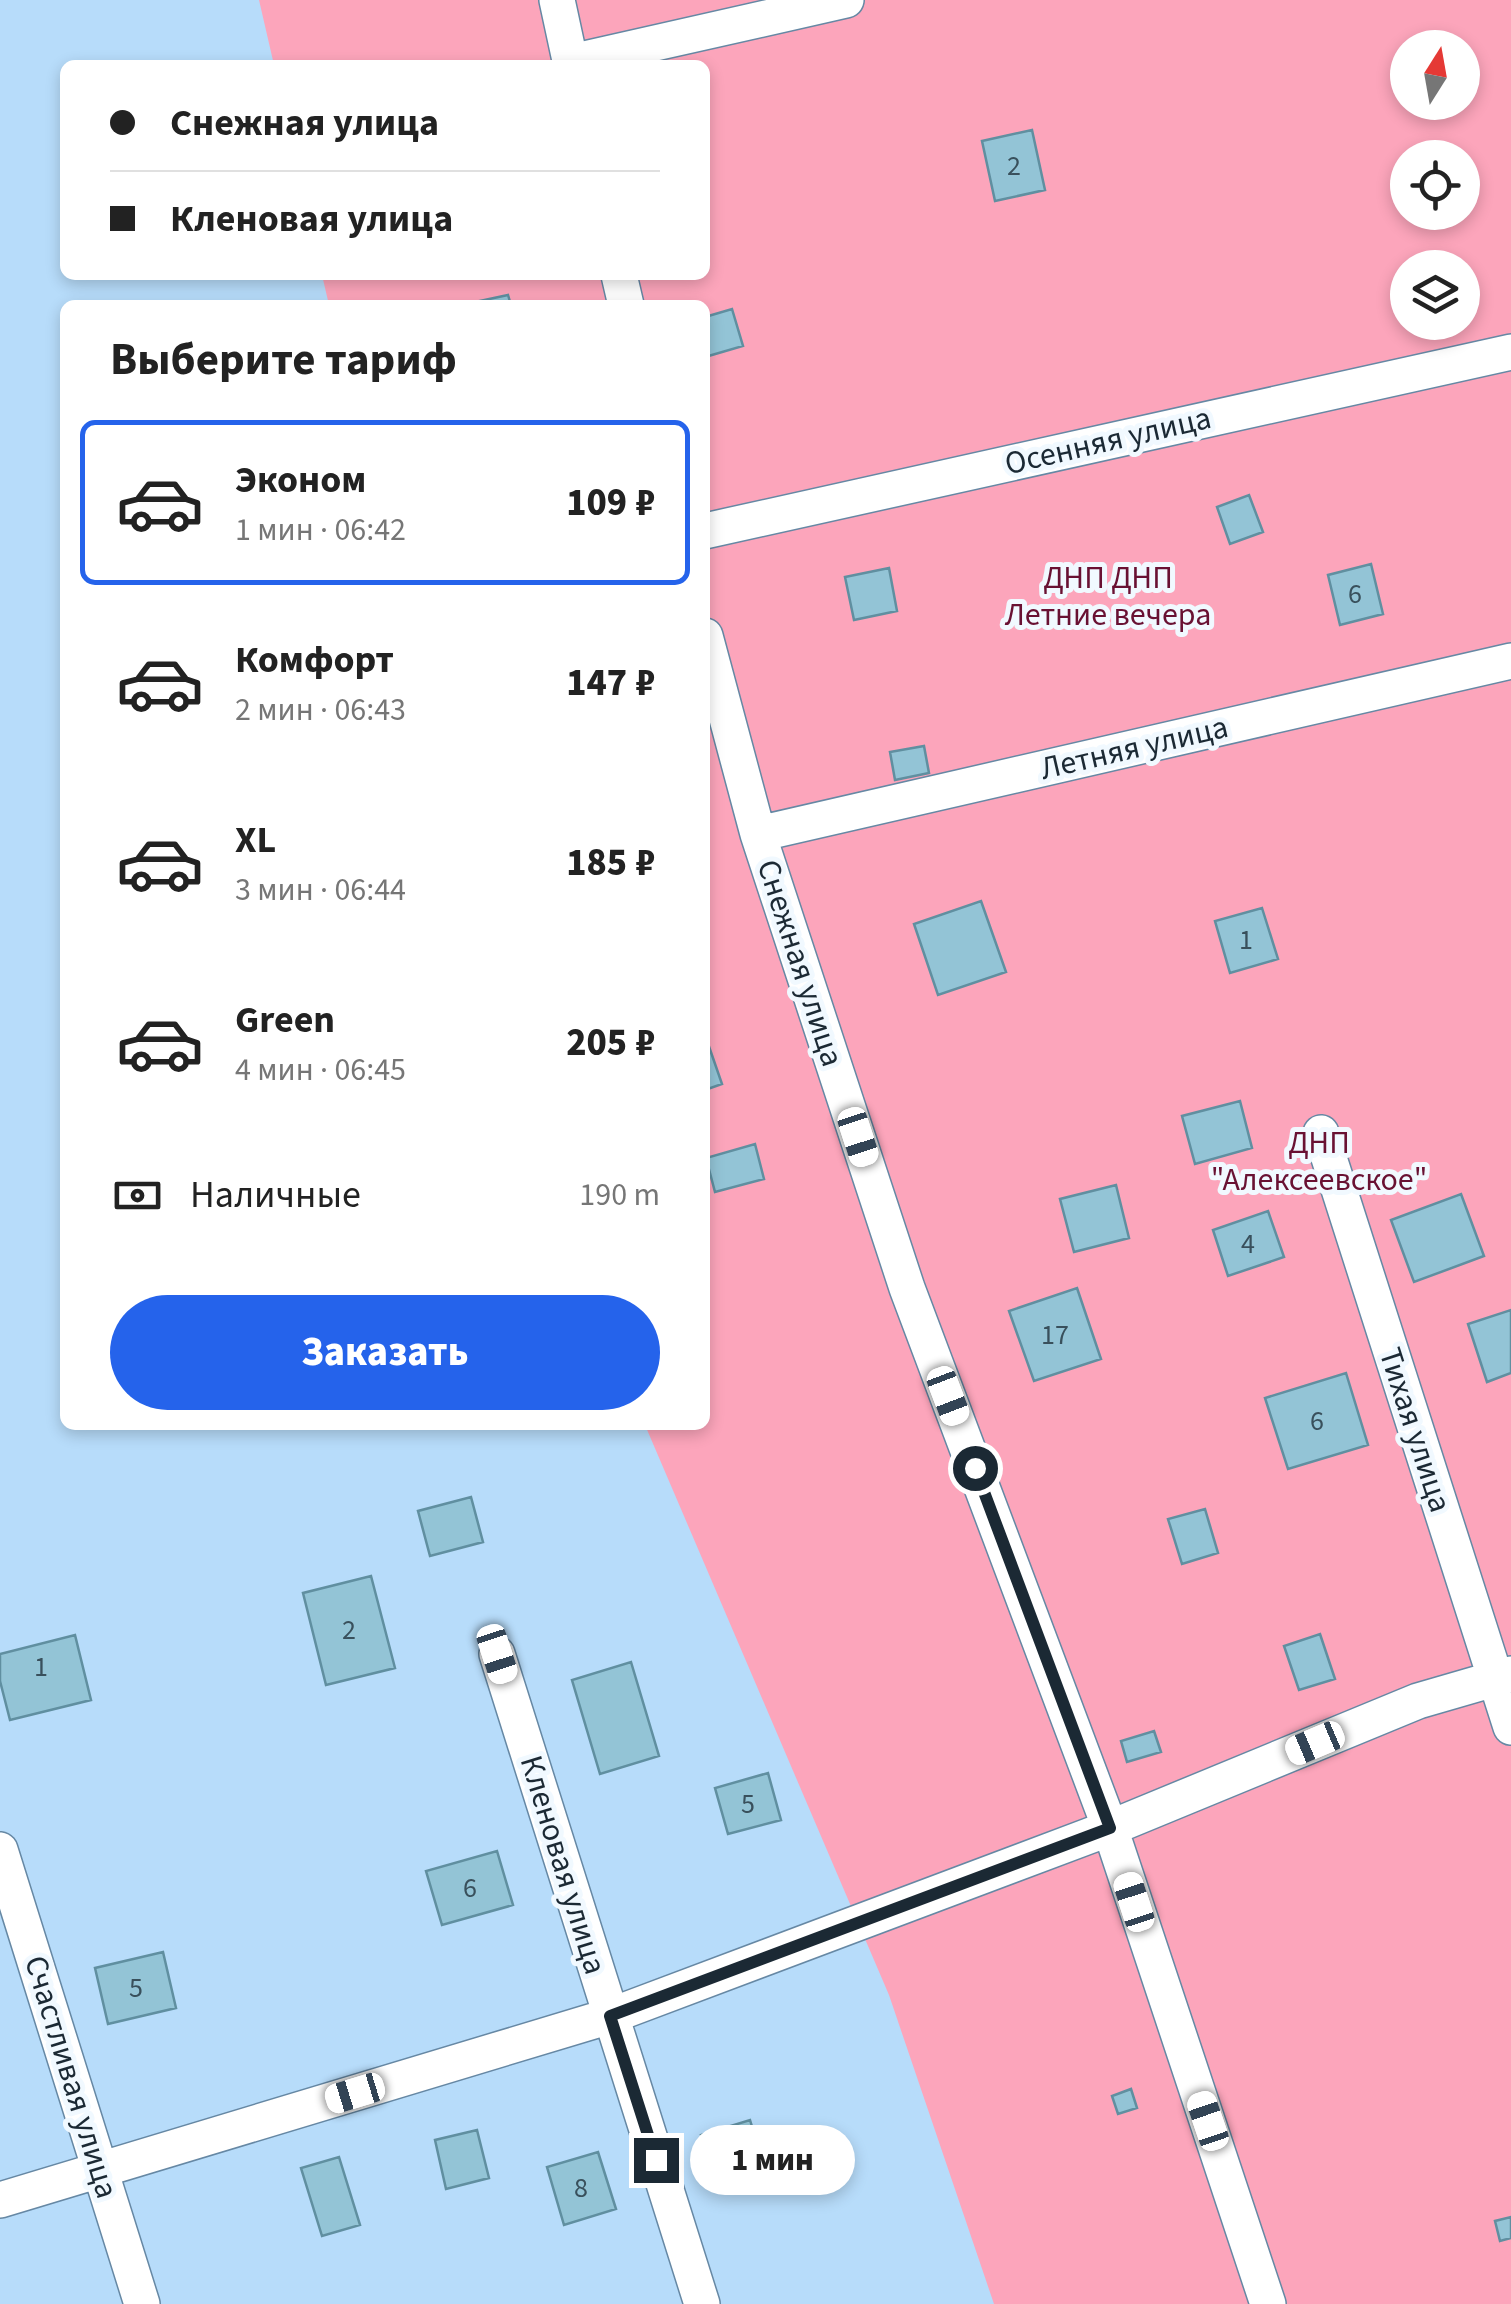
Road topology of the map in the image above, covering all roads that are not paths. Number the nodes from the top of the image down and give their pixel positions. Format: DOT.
graph roads {
  1 [pos="556,0"];
  2 [pos="846,0"];
  3 [pos="570,60"];
  4 [pos="584,60"];
  5 [pos="1511,352"];
  6 [pos="710,530"];
  7 [pos="710,655"];
  8 [pos="1511,662"];
  9 [pos="758,834"];
  10 [pos="1321,1133"];
  11 [pos="497,1654"];
  12 [pos="1503,1678"];
  13 [pos="1511,1727"];
  14 [pos="1110,1828"];
  15 [pos="0,1850"];
  16 [pos="610,2016"];
  17 [pos="100,2170"];
  18 [pos="0,2200"];
  19 [pos="142,2304"];
  20 [pos="702,2304"];
  21 [pos="1268,2304"];
  1 -- 3 [label="street"];
  2 -- 4 [label="street"];
  5 -- 6 [label="street, Осенняя улица"];
  7 -- 9 [label="street, Снежная улица"];
  8 -- 9 [label="street, Летняя улица"];
  9 -- 14 [label="street, Снежная улица"];
  10 -- 12 [label="street, Тихая улица"];
  11 -- 16 [label="street, Кленовая улица"];
  12 -- 13 [label="street, Тихая улица"];
  12 -- 14 [label="street"];
  14 -- 16 [label="street"];
  14 -- 21 [label="street, Снежная улица"];
  15 -- 17 [label="street, Счастливая улица"];
  16 -- 17 [label="street"];
  16 -- 20 [label="street, Кленовая улица"];
  17 -- 18 [label="street"];
  17 -- 19 [label="street, Счастливая улица"];
}
